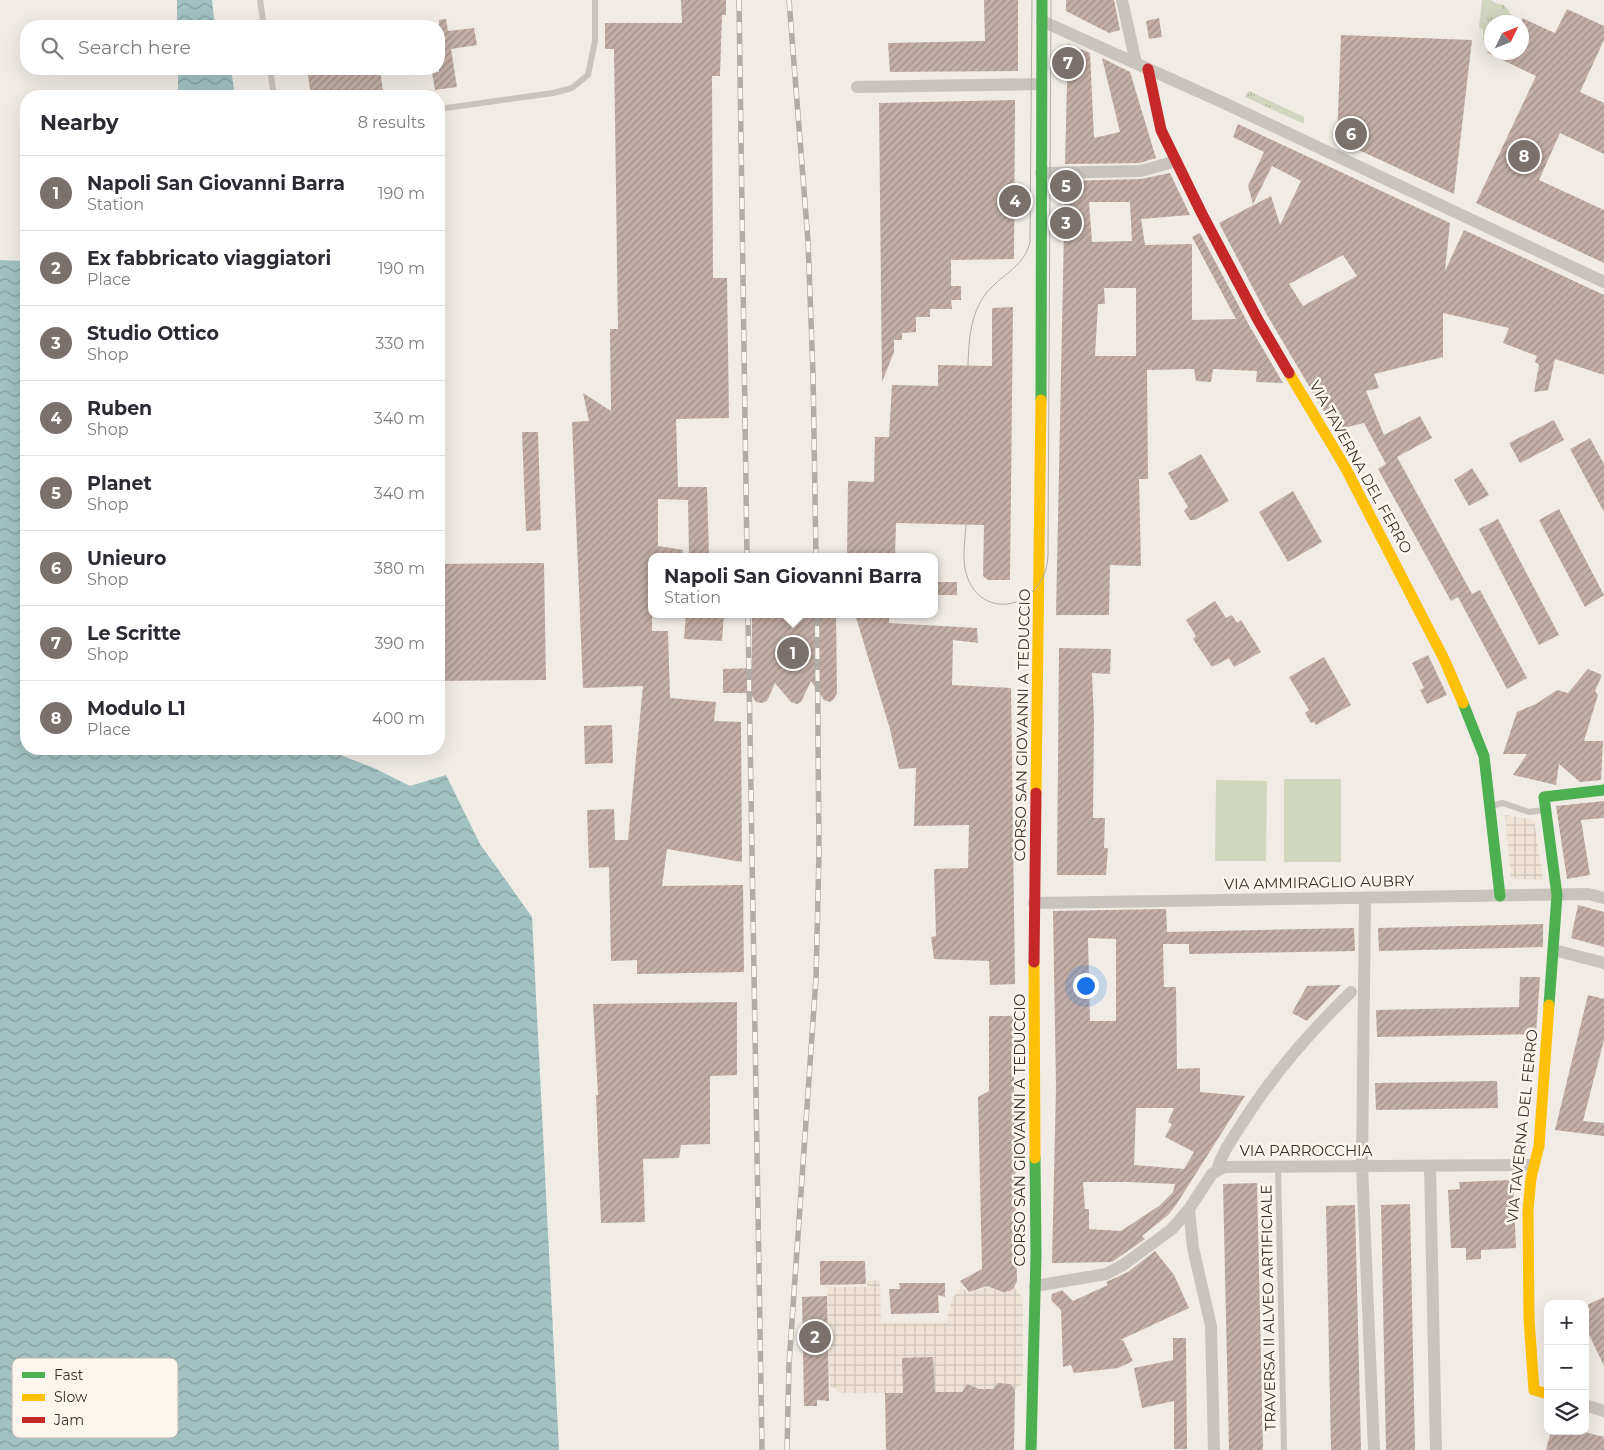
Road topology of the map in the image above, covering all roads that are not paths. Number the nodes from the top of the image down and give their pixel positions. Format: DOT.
graph roads {
  1 [pos="260,0"];
  2 [pos="595,0"];
  3 [pos="1042,0"];
  4 [pos="1122,0"];
  5 [pos="263,20"];
  6 [pos="1042,20"];
  7 [pos="1142,66"];
  8 [pos="271,75"];
  9 [pos="1041,84"];
  10 [pos="857,87"];
  11 [pos="273,90"];
  12 [pos="445,108"];
  13 [pos="1176,161"];
  14 [pos="1041,173"];
  15 [pos="1604,282"];
  16 [pos="1604,790"];
  17 [pos="1490,806"];
  18 [pos="1546,810"];
  19 [pos="1557,895"];
  20 [pos="1500,896"];
  21 [pos="1365,898"];
  22 [pos="1604,898"];
  23 [pos="1034,903"];
  24 [pos="1554,950"];
  25 [pos="1604,963"];
  26 [pos="1351,992"];
  27 [pos="1533,1165"];
  28 [pos="1278,1166"];
  29 [pos="1362,1166"];
  30 [pos="1430,1167"];
  31 [pos="1217,1170"];
  32 [pos="1189,1209"];
  33 [pos="1035,1286"];
  34 [pos="1544,1393"];
  35 [pos="1589,1406"];
  36 [pos="1604,1411"];
  37 [pos="1031,1450"];
  38 [pos="1214,1450"];
  39 [pos="1284,1450"];
  40 [pos="1374,1450"];
  41 [pos="1436,1450"];
  1 -- 5 [label="lane"];
  2 -- 12 [label="lane"];
  3 -- 6 [label="street, CORSO SAN GIOVANNI A TEDUCCIO"];
  4 -- 7 [label="street"];
  6 -- 7 [label="street"];
  6 -- 9 [label="street, CORSO SAN GIOVANNI A TEDUCCIO"];
  7 -- 13 [label="street, VIA TAVERNA DEL FERRO"];
  7 -- 15 [label="street"];
  8 -- 11 [label="lane"];
  9 -- 10 [label="street"];
  9 -- 14 [label="street, CORSO SAN GIOVANNI A TEDUCCIO"];
  13 -- 14 [label="street"];
  13 -- 17 [label="street, VIA TAVERNA DEL FERRO"];
  14 -- 23 [label="street, CORSO SAN GIOVANNI A TEDUCCIO"];
  16 -- 18 [label="street"];
  17 -- 18 [label="lane"];
  17 -- 20 [label="street, VIA TAVERNA DEL FERRO"];
  18 -- 19 [label="street, VIA TAVERNA DEL FERRO"];
  19 -- 20 [label="street, VIA AMMIRAGLIO AUBRY"];
  19 -- 22 [label="street, VIA AMMIRAGLIO AUBRY"];
  19 -- 24 [label="street, VIA TAVERNA DEL FERRO"];
  20 -- 21 [label="street, VIA AMMIRAGLIO AUBRY"];
  21 -- 23 [label="street, VIA AMMIRAGLIO AUBRY"];
  21 -- 29 [label="street"];
  23 -- 33 [label="street, CORSO SAN GIOVANNI A TEDUCCIO"];
  24 -- 25 [label="street"];
  24 -- 27 [label="street, VIA TAVERNA DEL FERRO"];
  26 -- 31 [label="street"];
  27 -- 30 [label="street, VIA PARROCCHIA"];
  27 -- 34 [label="street, VIA TAVERNA DEL FERRO"];
  28 -- 29 [label="street, VIA PARROCCHIA"];
  28 -- 31 [label="street, VIA PARROCCHIA"];
  28 -- 39 [label="lane, TRAVERSA II ALVEO ARTIFICIALE"];
  29 -- 30 [label="street, VIA PARROCCHIA"];
  29 -- 40 [label="street"];
  30 -- 41 [label="street"];
  31 -- 32 [label="street"];
  32 -- 33 [label="street"];
  32 -- 38 [label="street"];
  33 -- 37 [label="street, CORSO SAN GIOVANNI A TEDUCCIO"];
  35 -- 36 [label="street"];
}
